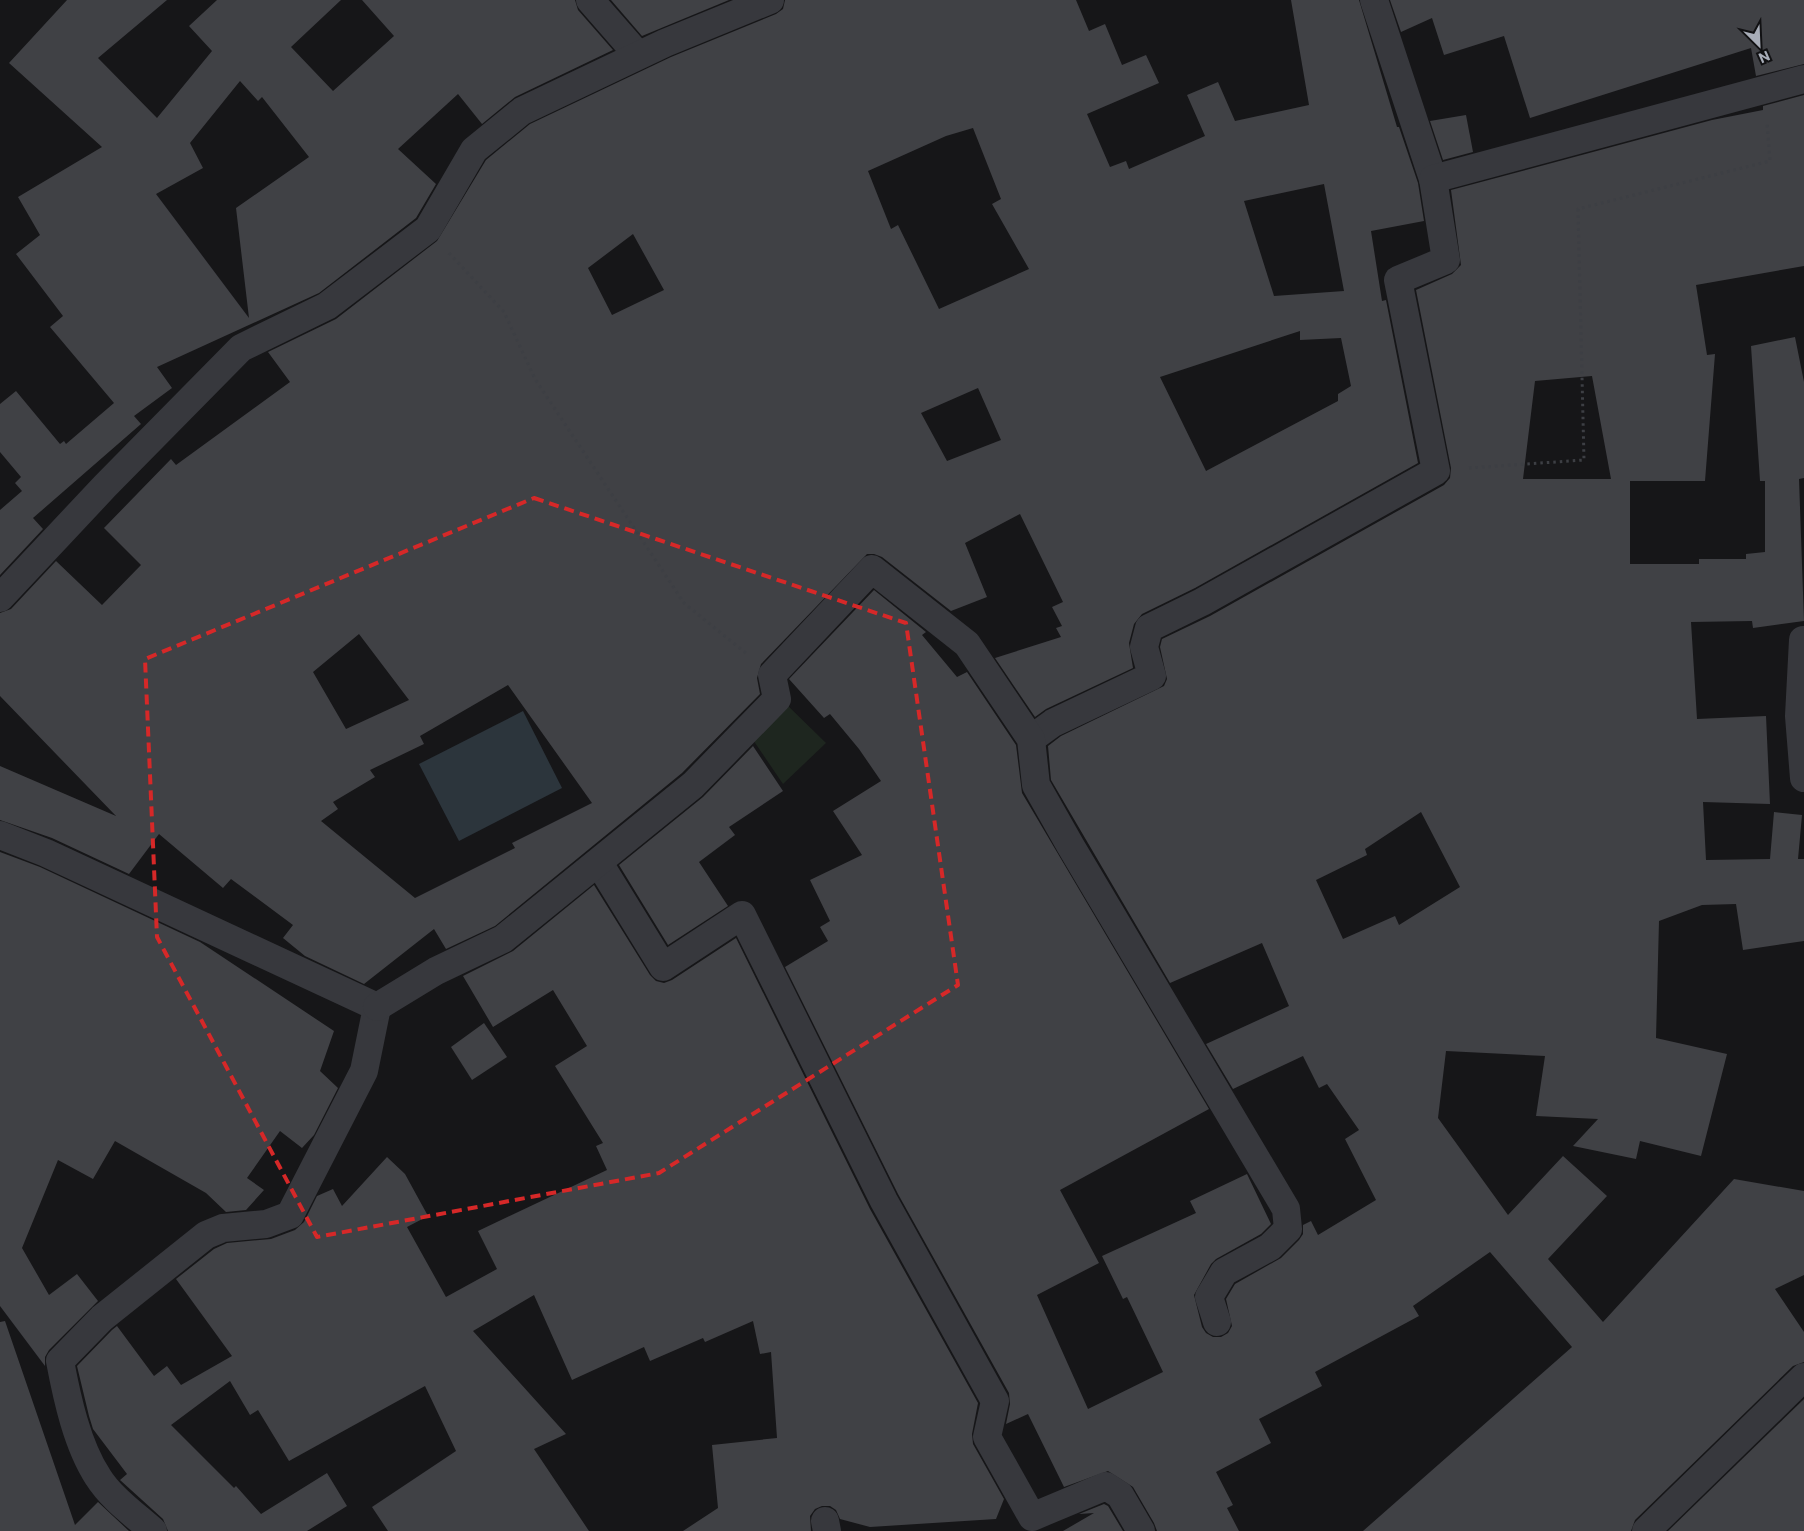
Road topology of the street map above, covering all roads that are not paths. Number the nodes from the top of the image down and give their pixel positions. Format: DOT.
graph roads {
  1 [pos="590,0"];
  2 [pos="770,0"];
  3 [pos="1374,0"];
  4 [pos="638,55"];
  5 [pos="1804,79"];
  6 [pos="1433,179"];
  7 [pos="0,598"];
  8 [pos="1803,640"];
  9 [pos="1030,739"];
  10 [pos="1804,778"];
  11 [pos="0,834"];
  12 [pos="599,863"];
  13 [pos="377,1008"];
  14 [pos="1217,1322"];
  15 [pos="1804,1377"];
  16 [pos="153,1531"];
  17 [pos="1140,1531"];
  18 [pos="1646,1531"];
  1 -- 4 [label="street"];
  2 -- 4 [label="street"];
  3 -- 6 [label="street"];
  4 -- 7 [label="street"];
  5 -- 6 [label="street"];
  6 -- 9 [label="street"];
  8 -- 10 [label="street"];
  9 -- 12 [label="street"];
  9 -- 14 [label="street"];
  11 -- 13 [label="street"];
  12 -- 13 [label="street"];
  12 -- 17 [label="street"];
  13 -- 16 [label="street"];
  15 -- 18 [label="street"];
}
